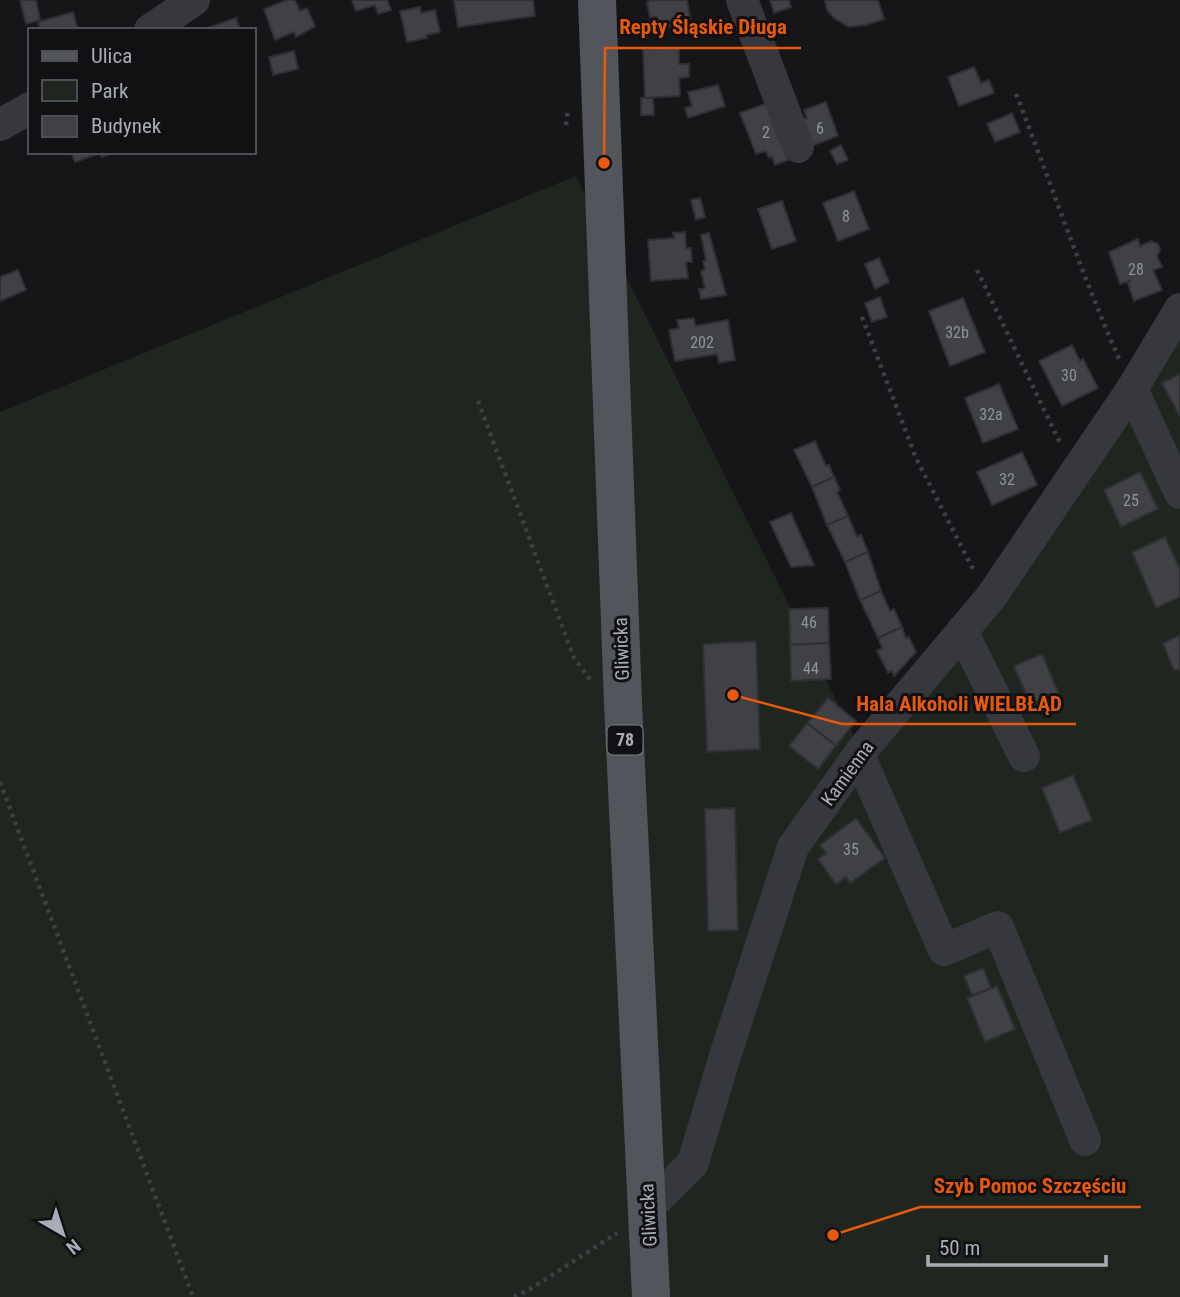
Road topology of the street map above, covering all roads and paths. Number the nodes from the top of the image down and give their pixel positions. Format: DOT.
graph roads {
  1 [pos="194,0"];
  2 [pos="597,0"];
  3 [pos="741,0"];
  4 [pos="153,28"];
  5 [pos="1016,94"];
  6 [pos="28,109"];
  7 [pos="0,125"];
  8 [pos="798,148"];
  9 [pos="976,270"];
  10 [pos="1180,309"];
  11 [pos="862,317"];
  12 [pos="1132,389"];
  13 [pos="478,401"];
  14 [pos="1075,474"];
  15 [pos="1180,493"];
  16 [pos="991,597"];
  17 [pos="962,631"];
  18 [pos="623,703"];
  19 [pos="859,755"];
  20 [pos="1024,756"];
  21 [pos="0,782"];
  22 [pos="1085,1140"];
  23 [pos="647,1209"];
  24 [pos="193,1297"];
  25 [pos="514,1297"];
  26 [pos="651,1297"];
  1 -- 4 [label="street"];
  2 -- 18 [label="main road, Gliwicka / 78"];
  3 -- 8 [label="street"];
  5 -- 12 [label="path"];
  6 -- 7 [label="street"];
  9 -- 14 [label="path"];
  10 -- 12 [label="street, Kamienna"];
  11 -- 16 [label="path"];
  12 -- 14 [label="street, Kamienna"];
  12 -- 15 [label="street"];
  13 -- 18 [label="path"];
  14 -- 16 [label="street, Kamienna"];
  16 -- 17 [label="street, Kamienna"];
  17 -- 19 [label="street, Kamienna"];
  17 -- 20 [label="street"];
  18 -- 23 [label="main road, Gliwicka / 78"];
  19 -- 22 [label="street"];
  19 -- 23 [label="street, Kamienna"];
  21 -- 24 [label="path"];
  23 -- 25 [label="path"];
  23 -- 26 [label="main road, Gliwicka / 78"];
}
